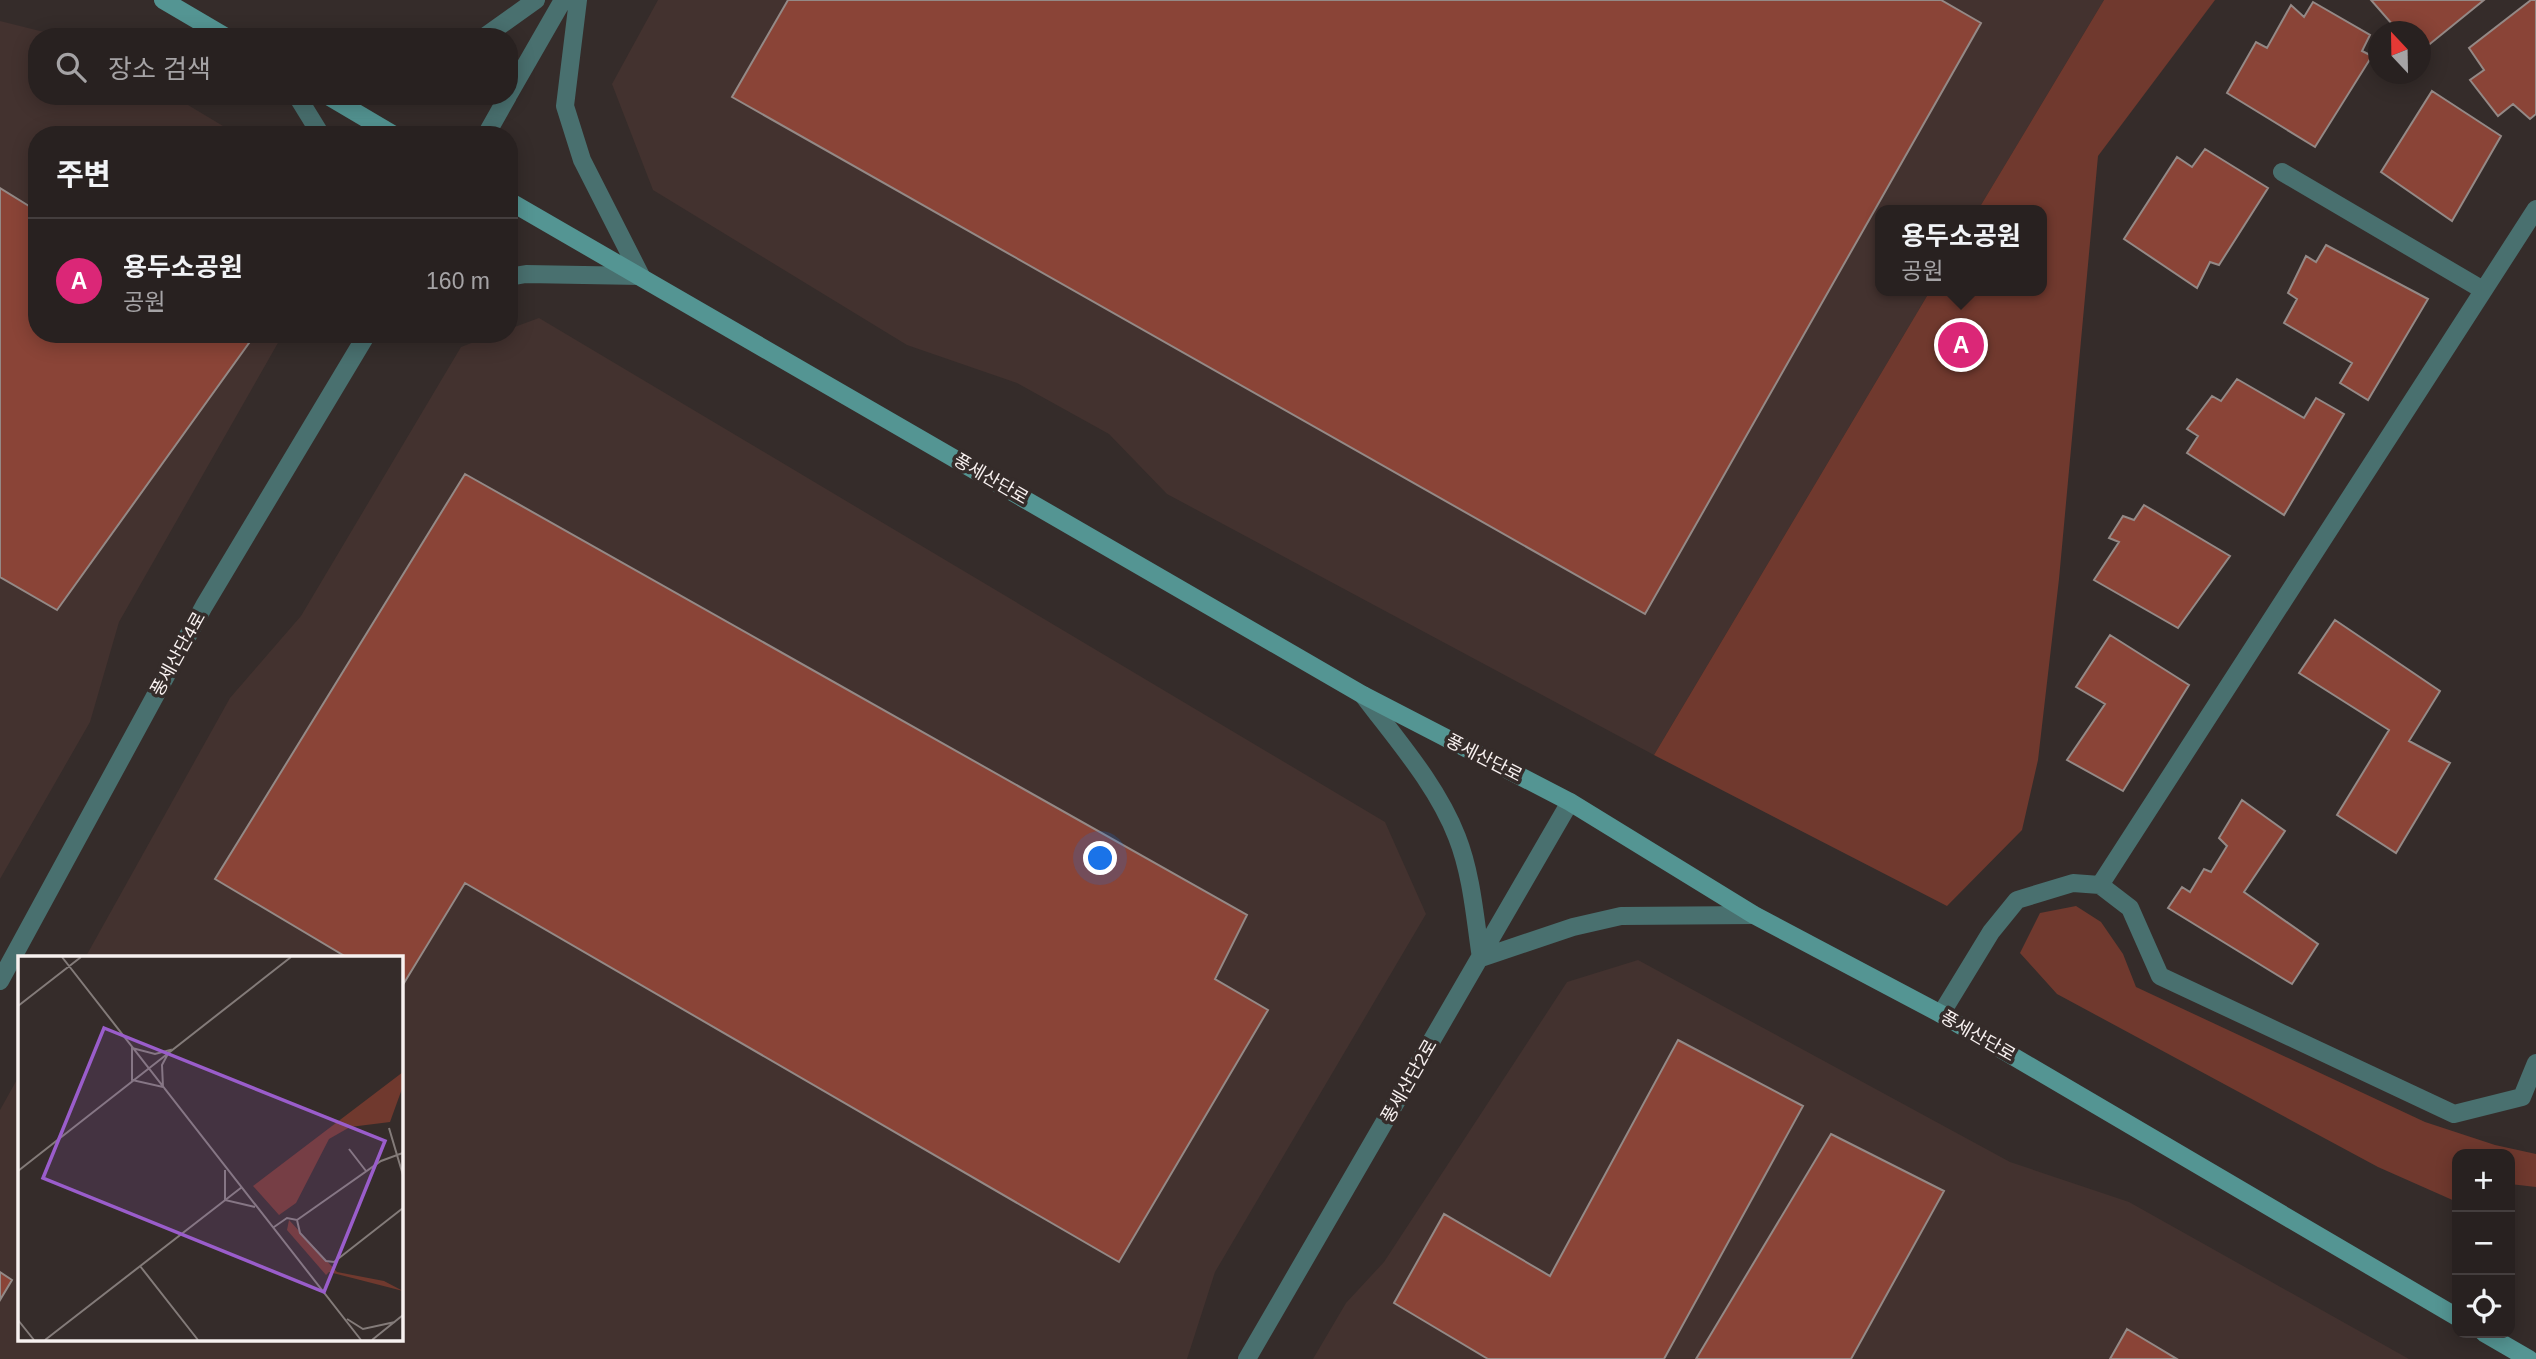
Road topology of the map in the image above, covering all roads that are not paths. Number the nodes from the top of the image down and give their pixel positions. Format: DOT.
graph roads {
  1 [pos="163,0"];
  2 [pos="536,0"];
  3 [pos="563,0"];
  4 [pos="578,0"];
  5 [pos="211,28"];
  6 [pos="497,28"];
  7 [pos="518,79"];
  8 [pos="303,105"];
  9 [pos="343,105"];
  10 [pos="503,105"];
  11 [pos="316,126"];
  12 [pos="379,126"];
  13 [pos="491,126"];
  14 [pos="2282,172"];
  15 [pos="518,206"];
  16 [pos="2536,209"];
  17 [pos="518,275"];
  18 [pos="641,276"];
  19 [pos="2483,290"];
  20 [pos="363,343"];
  21 [pos="1363,695"];
  22 [pos="1570,802"];
  23 [pos="2100,885"];
  24 [pos="1754,915"];
  25 [pos="1481,958"];
  26 [pos="0,981"];
  27 [pos="1941,1014"];
  28 [pos="2536,1063"];
  29 [pos="2452,1314"];
  30 [pos="2493,1338"];
  31 [pos="1247,1359"];
  32 [pos="2529,1359"];
  1 -- 5 [label="street"];
  2 -- 6 [label="street"];
  3 -- 7 [label="street"];
  4 -- 18 [label="street"];
  8 -- 11 [label="street"];
  9 -- 12 [label="street"];
  10 -- 13 [label="street"];
  14 -- 19 [label="street"];
  15 -- 18 [label="street, 풍세산단로"];
  16 -- 19 [label="street"];
  17 -- 18 [label="street"];
  18 -- 21 [label="street, 풍세산단로"];
  19 -- 23 [label="street"];
  20 -- 26 [label="street, 풍세산단4로"];
  21 -- 22 [label="street, 풍세산단로"];
  21 -- 25 [label="street"];
  22 -- 24 [label="street, 풍세산단로"];
  22 -- 25 [label="street, 풍세산단2로"];
  23 -- 27 [label="street"];
  23 -- 28 [label="street"];
  24 -- 25 [label="street"];
  24 -- 27 [label="street, 풍세산단로"];
  25 -- 31 [label="street, 풍세산단2로"];
  27 -- 29 [label="street, 풍세산단로"];
  30 -- 32 [label="street"];
}
